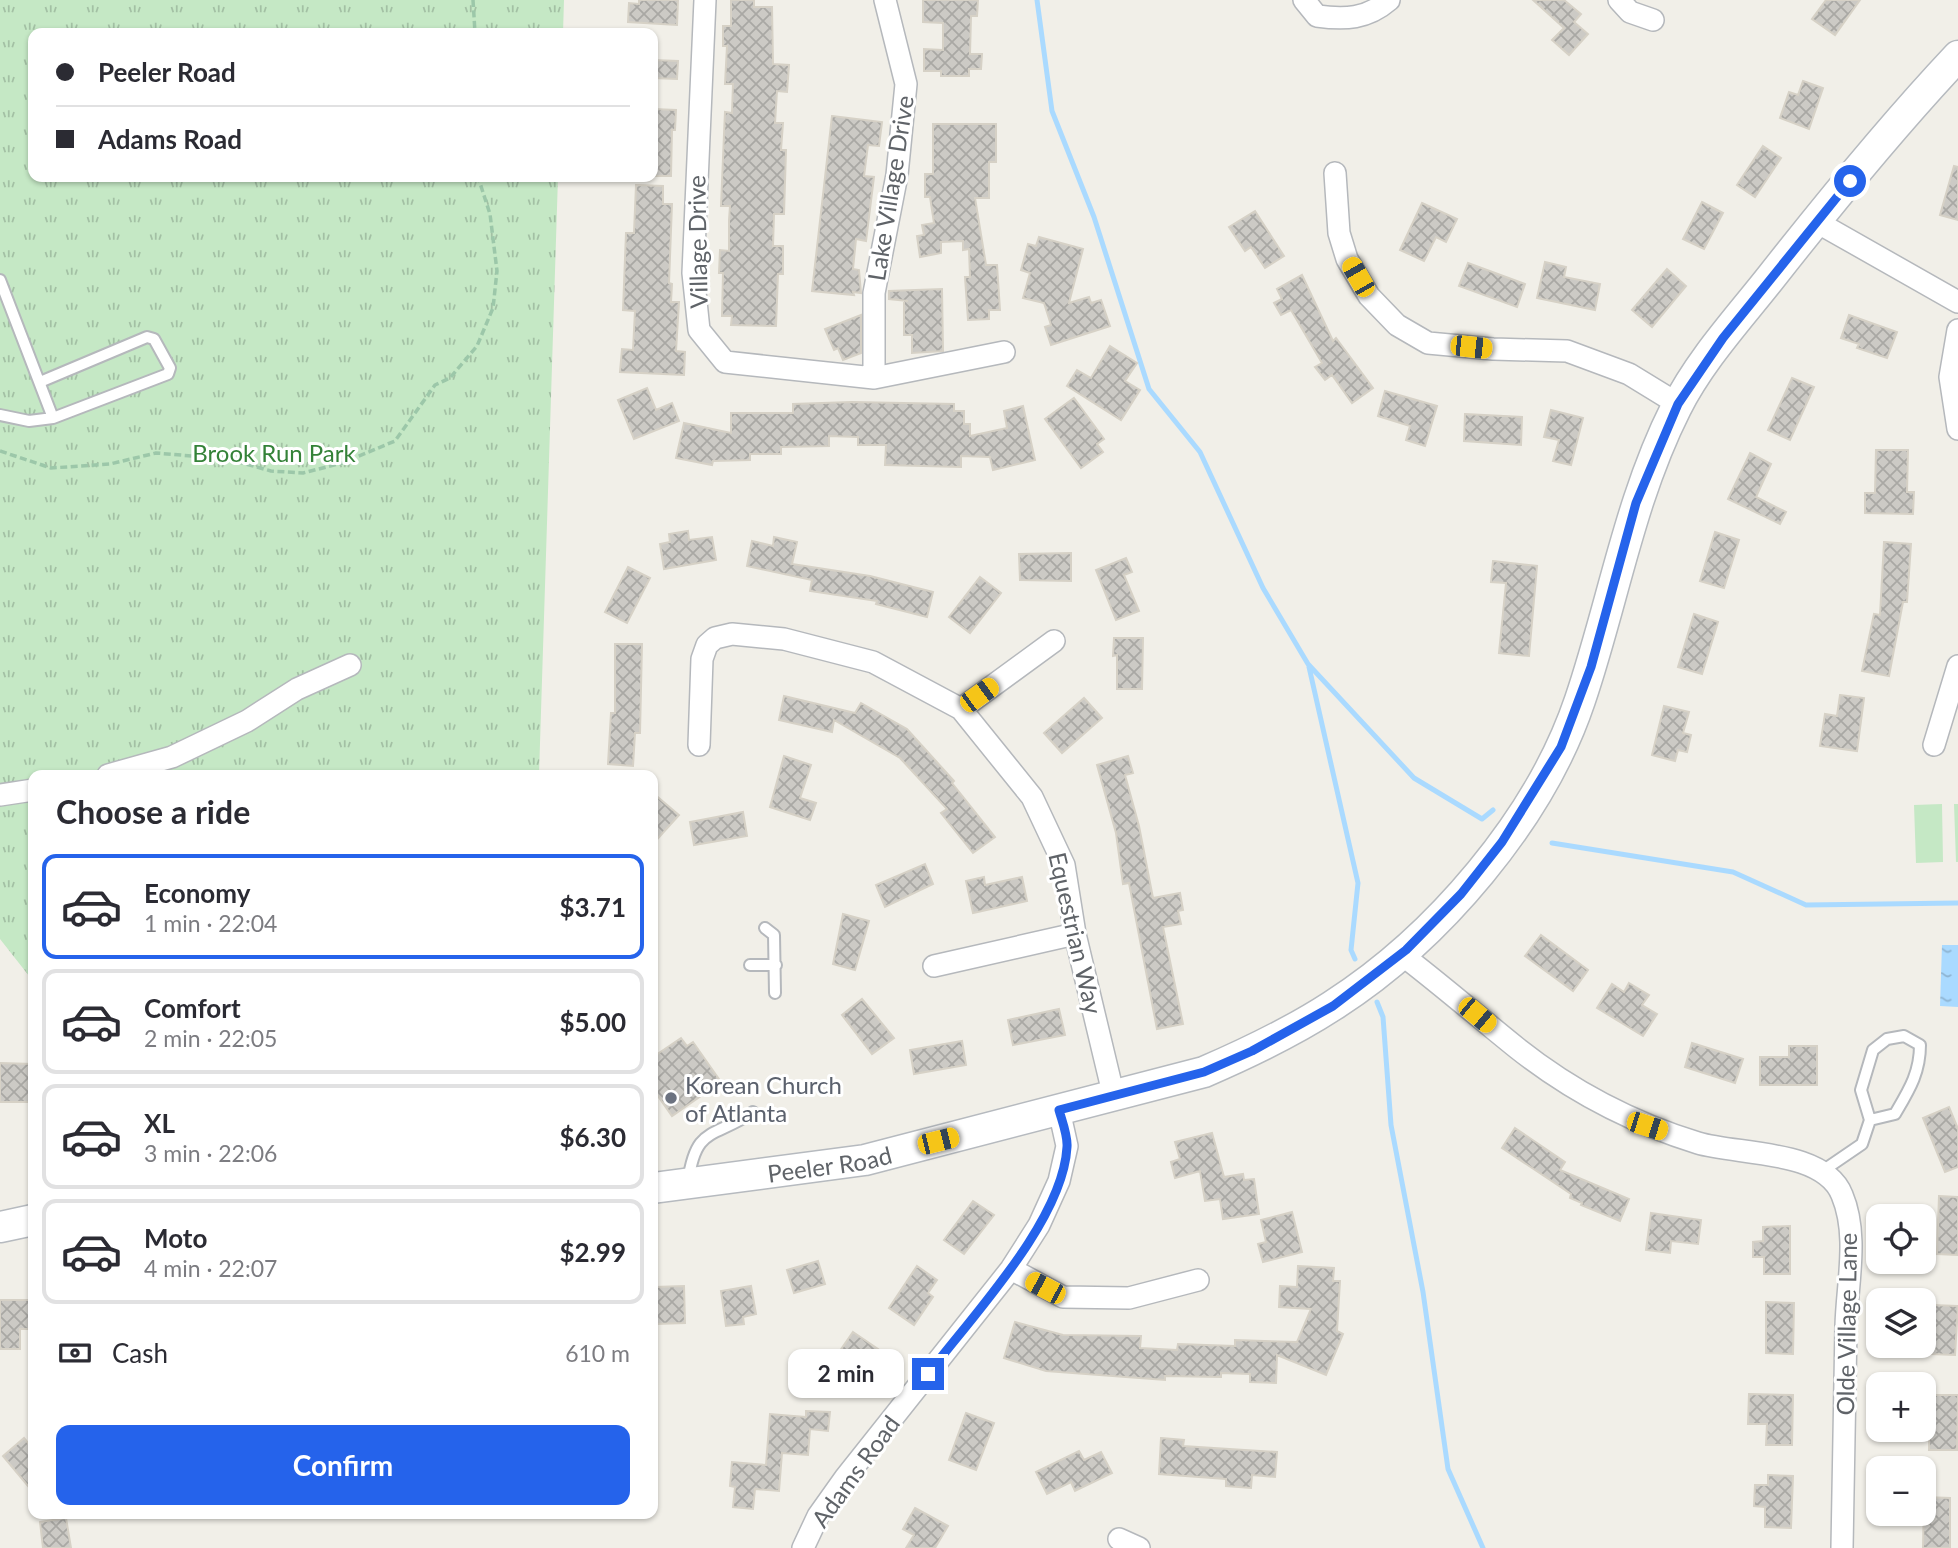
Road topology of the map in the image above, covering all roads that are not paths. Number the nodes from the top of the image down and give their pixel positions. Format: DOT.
graph roads {
  1 [pos="705,0"];
  2 [pos="885,0"];
  3 [pos="1304,0"];
  4 [pos="1389,0"];
  5 [pos="1619,0"];
  6 [pos="1653,20"];
  7 [pos="1958,56"];
  8 [pos="1335,173"];
  9 [pos="1815,222"];
  10 [pos="0,280"];
  11 [pos="1958,302"];
  12 [pos="1958,330"];
  13 [pos="1004,352"];
  14 [pos="874,378"];
  15 [pos="40,382"];
  16 [pos="1678,404"];
  17 [pos="0,415"];
  18 [pos="53,418"];
  19 [pos="1958,429"];
  20 [pos="1054,641"];
  21 [pos="350,665"];
  22 [pos="1958,666"];
  23 [pos="961,709"];
  24 [pos="699,745"];
  25 [pos="1934,745"];
  26 [pos="126,770"];
  27 [pos="28,791"];
  28 [pos="0,795"];
  29 [pos="765,928"];
  30 [pos="1075,934"];
  31 [pos="1406,950"];
  32 [pos="750,965"];
  33 [pos="775,965"];
  34 [pos="934,966"];
  35 [pos="775,993"];
  36 [pos="1114,1097"];
  37 [pos="1059,1110"];
  38 [pos="753,1112"];
  39 [pos="1870,1120"];
  40 [pos="1821,1172"];
  41 [pos="687,1184"];
  42 [pos="658,1187"];
  43 [pos="28,1221"];
  44 [pos="0,1227"];
  45 [pos="1010,1269"];
  46 [pos="1198,1280"];
  47 [pos="803,1548"];
  48 [pos="1842,1548"];
  1 -- 14 [label="street, Village Drive"];
  2 -- 14 [label="street, Lake Village Drive"];
  3 -- 4 [label="street"];
  5 -- 6 [label="street"];
  7 -- 9 [label="street, Peeler Road"];
  8 -- 16 [label="street"];
  9 -- 11 [label="street"];
  9 -- 16 [label="street, Peeler Road"];
  10 -- 15 [label="lane"];
  12 -- 19 [label="street"];
  13 -- 14 [label="street, Village Drive"];
  15 -- 18 [label="lane"];
  15 -- 18 [label="lane"];
  16 -- 31 [label="street, Peeler Road"];
  17 -- 18 [label="lane"];
  20 -- 23 [label="street"];
  21 -- 26 [label="street"];
  22 -- 25 [label="street"];
  23 -- 24 [label="street, Equestrian Way"];
  23 -- 30 [label="street, Equestrian Way"];
  27 -- 28 [label="street"];
  29 -- 33 [label="lane"];
  30 -- 34 [label="street"];
  30 -- 36 [label="street, Equestrian Way"];
  31 -- 36 [label="street, Peeler Road"];
  31 -- 40 [label="street, Olde Village Lane"];
  32 -- 33 [label="lane"];
  33 -- 35 [label="lane"];
  36 -- 37 [label="street, Peeler Road"];
  37 -- 41 [label="street, Peeler Road"];
  37 -- 45 [label="street, Adams Road"];
  38 -- 41 [label="lane"];
  39 -- 39 [label="lane"];
  39 -- 40 [label="lane"];
  40 -- 48 [label="street, Olde Village Lane"];
  41 -- 42 [label="street, Peeler Road"];
  43 -- 44 [label="street"];
  45 -- 46 [label="street"];
  45 -- 47 [label="street, Adams Road"];
}
